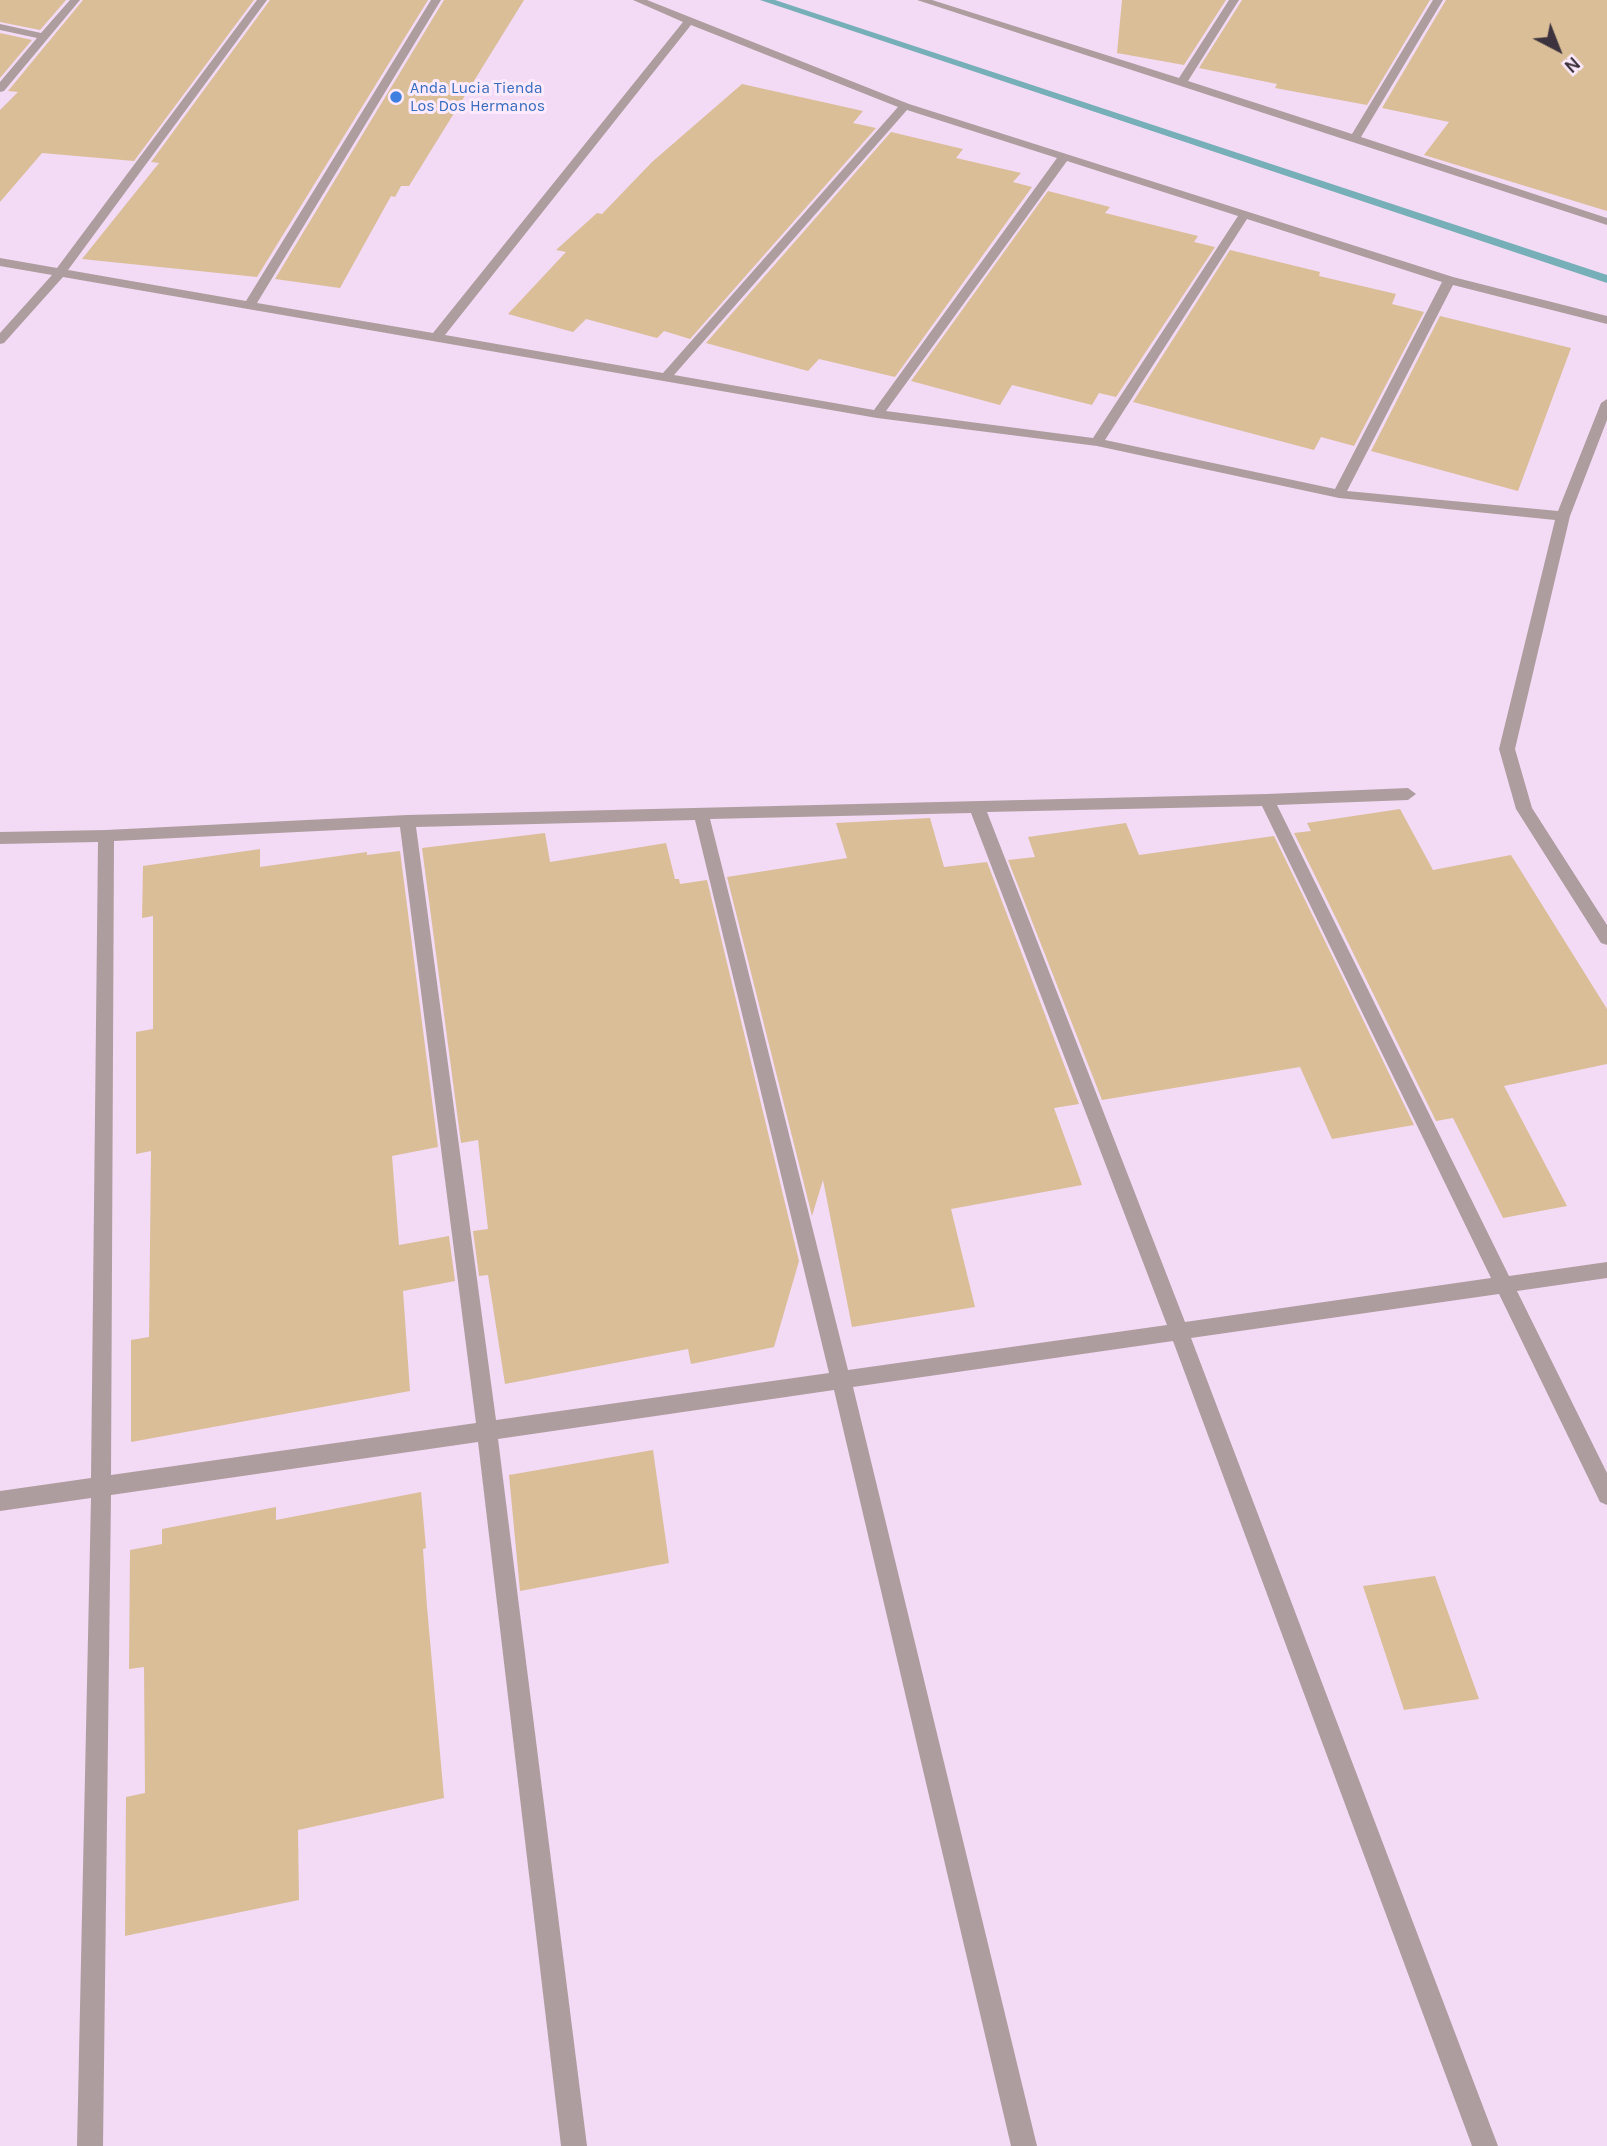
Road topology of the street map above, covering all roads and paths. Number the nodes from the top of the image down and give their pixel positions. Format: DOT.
graph roads {
  1 [pos="75,0"];
  2 [pos="262,0"];
  3 [pos="436,0"];
  4 [pos="638,0"];
  5 [pos="922,0"];
  6 [pos="1234,0"];
  7 [pos="1438,0"];
  8 [pos="690,20"];
  9 [pos="0,27"];
  10 [pos="44,37"];
  11 [pos="1182,82"];
  12 [pos="0,89"];
  13 [pos="905,106"];
  14 [pos="1354,140"];
  15 [pos="1064,157"];
  16 [pos="1244,215"];
  17 [pos="1607,222"];
  18 [pos="0,262"];
  19 [pos="60,273"];
  20 [pos="1449,280"];
  21 [pos="249,306"];
  22 [pos="1607,320"];
  23 [pos="436,338"];
  24 [pos="0,340"];
  25 [pos="665,377"];
  26 [pos="1607,403"];
  27 [pos="877,414"];
  28 [pos="1097,442"];
  29 [pos="1339,494"];
  30 [pos="1563,516"];
  31 [pos="1409,794"];
  32 [pos="1267,800"];
  33 [pos="977,807"];
  34 [pos="701,813"];
  35 [pos="407,821"];
  36 [pos="106,836"];
  37 [pos="0,838"];
  38 [pos="1607,939"];
  39 [pos="1607,1270"];
  40 [pos="1504,1284"];
  41 [pos="1179,1331"];
  42 [pos="841,1380"];
  43 [pos="487,1431"];
  44 [pos="101,1486"];
  45 [pos="1607,1496"];
  46 [pos="0,1501"];
  47 [pos="90,2146"];
  48 [pos="574,2146"];
  49 [pos="1024,2146"];
  50 [pos="1485,2146"];
  1 -- 10 [label="street"];
  2 -- 19 [label="street"];
  3 -- 21 [label="street"];
  4 -- 8 [label="street"];
  5 -- 11 [label="street"];
  6 -- 11 [label="street"];
  7 -- 14 [label="street"];
  8 -- 13 [label="street"];
  8 -- 23 [label="street"];
  9 -- 10 [label="street"];
  10 -- 12 [label="street"];
  11 -- 14 [label="street"];
  13 -- 15 [label="street"];
  13 -- 25 [label="street"];
  14 -- 17 [label="street"];
  15 -- 16 [label="street"];
  15 -- 27 [label="street"];
  16 -- 20 [label="street"];
  16 -- 28 [label="street"];
  18 -- 19 [label="street"];
  19 -- 21 [label="street"];
  19 -- 24 [label="street"];
  20 -- 22 [label="street"];
  20 -- 29 [label="street"];
  21 -- 23 [label="street"];
  23 -- 25 [label="street"];
  25 -- 27 [label="street"];
  26 -- 30 [label="street"];
  27 -- 28 [label="street"];
  28 -- 29 [label="street"];
  29 -- 30 [label="street"];
  30 -- 38 [label="street"];
  31 -- 32 [label="street"];
  32 -- 33 [label="street"];
  32 -- 40 [label="street"];
  33 -- 34 [label="street"];
  33 -- 41 [label="street"];
  34 -- 35 [label="street"];
  34 -- 42 [label="street"];
  35 -- 36 [label="street"];
  35 -- 43 [label="street"];
  36 -- 37 [label="street"];
  36 -- 44 [label="street"];
  39 -- 40 [label="street"];
  40 -- 41 [label="street"];
  40 -- 45 [label="street"];
  41 -- 42 [label="street"];
  41 -- 50 [label="street"];
  42 -- 43 [label="street"];
  42 -- 49 [label="street"];
  43 -- 44 [label="street"];
  43 -- 48 [label="street"];
  44 -- 46 [label="street"];
  44 -- 47 [label="street"];
}
